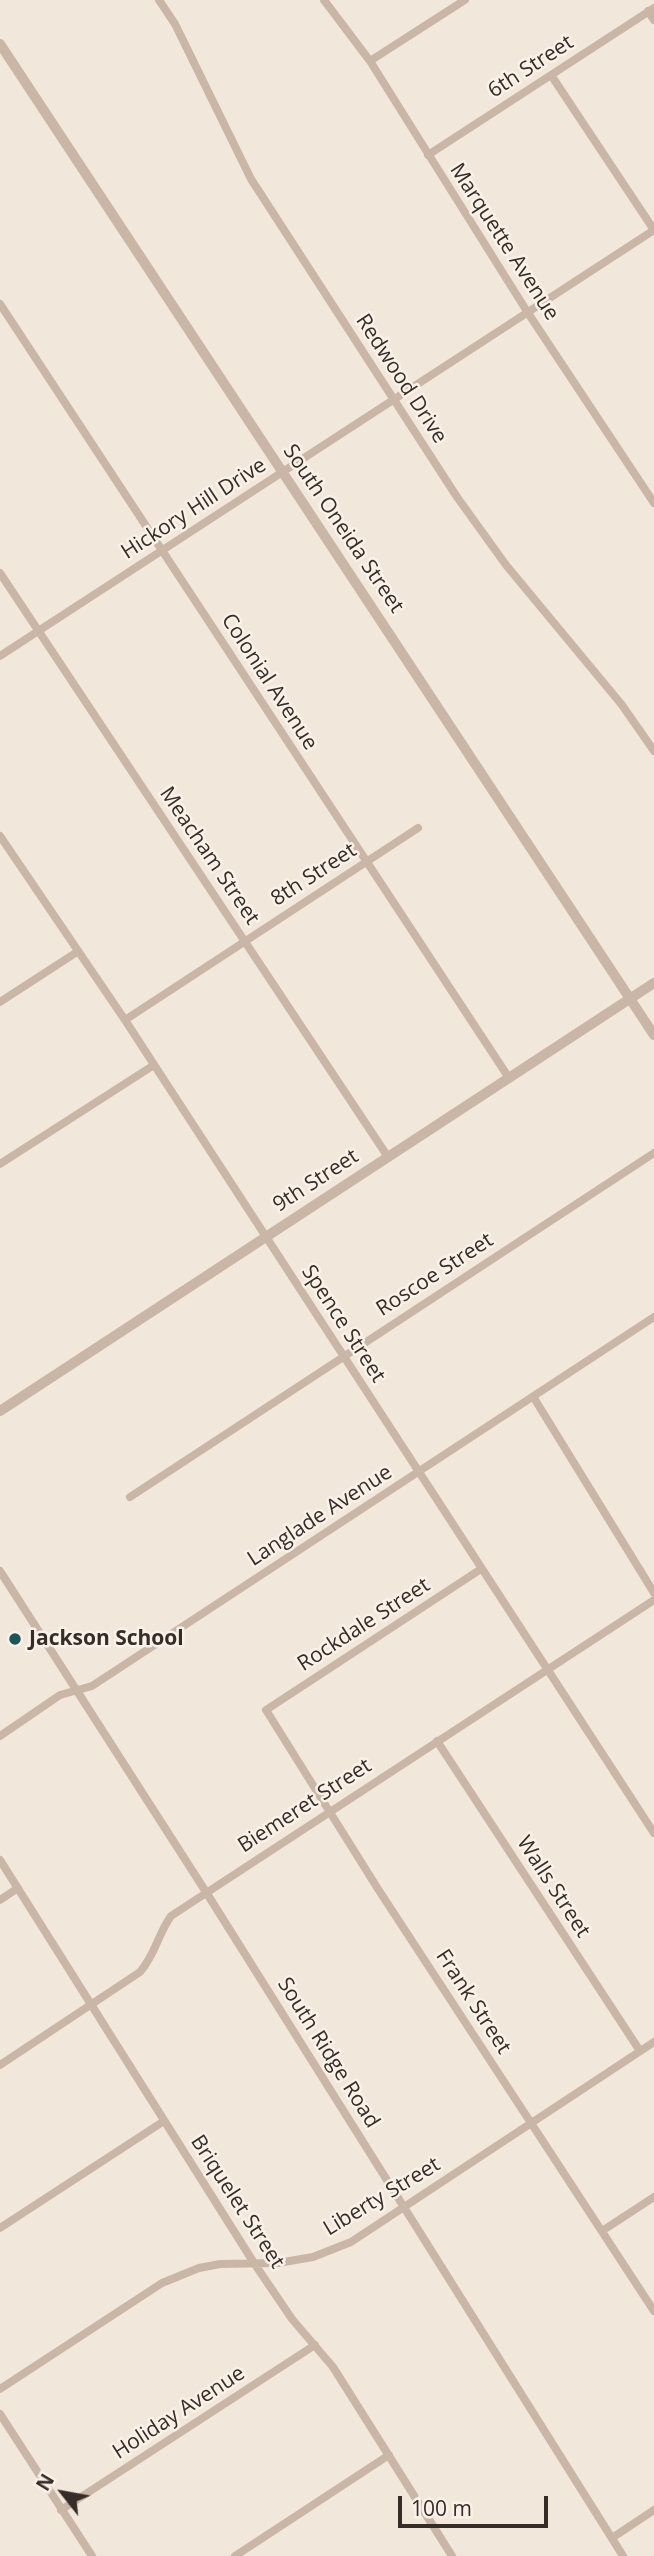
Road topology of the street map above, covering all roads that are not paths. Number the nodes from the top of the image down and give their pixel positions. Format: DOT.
graph roads {
  1 [pos="159,0"];
  2 [pos="324,0"];
  3 [pos="465,0"];
  4 [pos="651,10"];
  5 [pos="654,20"];
  6 [pos="0,44"];
  7 [pos="370,61"];
  8 [pos="551,75"];
  9 [pos="428,155"];
  10 [pos="654,230"];
  11 [pos="0,304"];
  12 [pos="528,313"];
  13 [pos="393,399"];
  14 [pos="283,472"];
  15 [pos="654,503"];
  16 [pos="162,551"];
  17 [pos="0,573"];
  18 [pos="38,631"];
  19 [pos="0,656"];
  20 [pos="654,751"];
  21 [pos="418,828"];
  22 [pos="0,836"];
  23 [pos="366,862"];
  24 [pos="245,941"];
  25 [pos="77,951"];
  26 [pos="654,984"];
  27 [pos="631,999"];
  28 [pos="0,1002"];
  29 [pos="125,1020"];
  30 [pos="654,1035"];
  31 [pos="154,1065"];
  32 [pos="509,1078"];
  33 [pos="654,1153"];
  34 [pos="388,1157"];
  35 [pos="0,1164"];
  36 [pos="265,1238"];
  37 [pos="653,1320"];
  38 [pos="343,1356"];
  39 [pos="534,1398"];
  40 [pos="0,1411"];
  41 [pos="418,1473"];
  42 [pos="131,1497"];
  43 [pos="481,1569"];
  44 [pos="0,1571"];
  45 [pos="654,1592"];
  46 [pos="654,1600"];
  47 [pos="547,1670"];
  48 [pos="77,1690"];
  49 [pos="266,1710"];
  50 [pos="0,1736"];
  51 [pos="437,1741"];
  52 [pos="329,1811"];
  53 [pos="654,1833"];
  54 [pos="0,1860"];
  55 [pos="18,1888"];
  56 [pos="206,1892"];
  57 [pos="0,1900"];
  58 [pos="92,2005"];
  59 [pos="654,2042"];
  60 [pos="640,2051"];
  61 [pos="0,2065"];
  62 [pos="164,2121"];
  63 [pos="531,2123"];
  64 [pos="654,2197"];
  65 [pos="405,2207"];
  66 [pos="0,2228"];
  67 [pos="602,2231"];
  68 [pos="254,2263"];
  69 [pos="654,2311"];
  70 [pos="315,2345"];
  71 [pos="0,2389"];
  72 [pos="0,2414"];
  73 [pos="389,2455"];
  74 [pos="61,2510"];
  75 [pos="654,2510"];
  76 [pos="612,2538"];
  77 [pos="92,2556"];
  78 [pos="235,2556"];
  79 [pos="452,2556"];
  80 [pos="623,2556"];
  1 -- 13 [label="street, Redwood Drive"];
  2 -- 7 [label="street, Marquette Avenue"];
  3 -- 7 [label="street"];
  4 -- 5 [label="street"];
  4 -- 8 [label="street, 6th Street"];
  6 -- 14 [label="street, South Oneida Street"];
  7 -- 9 [label="street, Marquette Avenue"];
  8 -- 9 [label="street, 6th Street"];
  8 -- 10 [label="street"];
  9 -- 12 [label="street, Marquette Avenue"];
  10 -- 12 [label="street, Hickory Hill Drive"];
  11 -- 16 [label="street, Colonial Avenue"];
  12 -- 13 [label="street, Hickory Hill Drive"];
  12 -- 15 [label="street, Marquette Avenue"];
  13 -- 14 [label="street, Hickory Hill Drive"];
  13 -- 20 [label="street, Redwood Drive"];
  14 -- 16 [label="street, Hickory Hill Drive"];
  14 -- 27 [label="street, South Oneida Street"];
  16 -- 18 [label="street, Hickory Hill Drive"];
  16 -- 23 [label="street, Colonial Avenue"];
  17 -- 18 [label="street, Meacham Street"];
  18 -- 19 [label="street, Hickory Hill Drive"];
  18 -- 24 [label="street, Meacham Street"];
  21 -- 23 [label="street, 8th Street"];
  22 -- 25 [label="street, Spence Street"];
  23 -- 24 [label="street, 8th Street"];
  23 -- 32 [label="street, Colonial Avenue"];
  24 -- 29 [label="street, 8th Street"];
  24 -- 34 [label="street, Meacham Street"];
  25 -- 28 [label="street"];
  25 -- 29 [label="street, Spence Street"];
  26 -- 27 [label="street, 9th Street"];
  27 -- 30 [label="street, South Oneida Street"];
  27 -- 32 [label="street, 9th Street"];
  29 -- 31 [label="street, Spence Street"];
  31 -- 35 [label="street"];
  31 -- 36 [label="street, Spence Street"];
  32 -- 34 [label="street, 9th Street"];
  33 -- 38 [label="street, Roscoe Street"];
  34 -- 36 [label="street, 9th Street"];
  36 -- 38 [label="street, Spence Street"];
  36 -- 40 [label="street, 9th Street"];
  37 -- 39 [label="street, Langlade Avenue"];
  38 -- 41 [label="street, Spence Street"];
  38 -- 42 [label="street, Roscoe Street"];
  39 -- 41 [label="street, Langlade Avenue"];
  39 -- 45 [label="street"];
  41 -- 43 [label="street, Spence Street"];
  41 -- 48 [label="street, Langlade Avenue"];
  43 -- 47 [label="street, Spence Street"];
  43 -- 49 [label="street, Rockdale Street"];
  44 -- 48 [label="street, South Ridge Road"];
  46 -- 47 [label="street, Biemeret Street"];
  47 -- 51 [label="street, Biemeret Street"];
  47 -- 53 [label="street, Spence Street"];
  48 -- 50 [label="street, Langlade Avenue"];
  48 -- 56 [label="street, South Ridge Road"];
  49 -- 52 [label="street, Frank Street"];
  51 -- 52 [label="street, Biemeret Street"];
  51 -- 60 [label="street, Walls Street"];
  52 -- 56 [label="street, Biemeret Street"];
  52 -- 63 [label="street, Frank Street"];
  54 -- 55 [label="street, Briquelet Street"];
  55 -- 57 [label="street"];
  55 -- 58 [label="street, Briquelet Street"];
  56 -- 58 [label="street, Biemeret Street"];
  56 -- 65 [label="street, South Ridge Road"];
  58 -- 61 [label="street, Biemeret Street"];
  58 -- 62 [label="street, Briquelet Street"];
  59 -- 60 [label="street, Liberty Street"];
  60 -- 63 [label="street, Liberty Street"];
  62 -- 66 [label="street"];
  62 -- 68 [label="street, Briquelet Street"];
  63 -- 65 [label="street, Liberty Street"];
  63 -- 67 [label="street, Frank Street"];
  64 -- 67 [label="street"];
  65 -- 68 [label="street, Liberty Street"];
  65 -- 76 [label="street, South Ridge Road"];
  67 -- 69 [label="street, Frank Street"];
  68 -- 70 [label="street, Briquelet Street"];
  68 -- 71 [label="street, Liberty Street"];
  70 -- 73 [label="street, Briquelet Street"];
  70 -- 74 [label="street, Holiday Avenue"];
  72 -- 74 [label="street"];
  73 -- 78 [label="street"];
  73 -- 79 [label="street, Briquelet Street"];
  74 -- 77 [label="street"];
  75 -- 76 [label="street"];
  76 -- 80 [label="street, South Ridge Road"];
}
